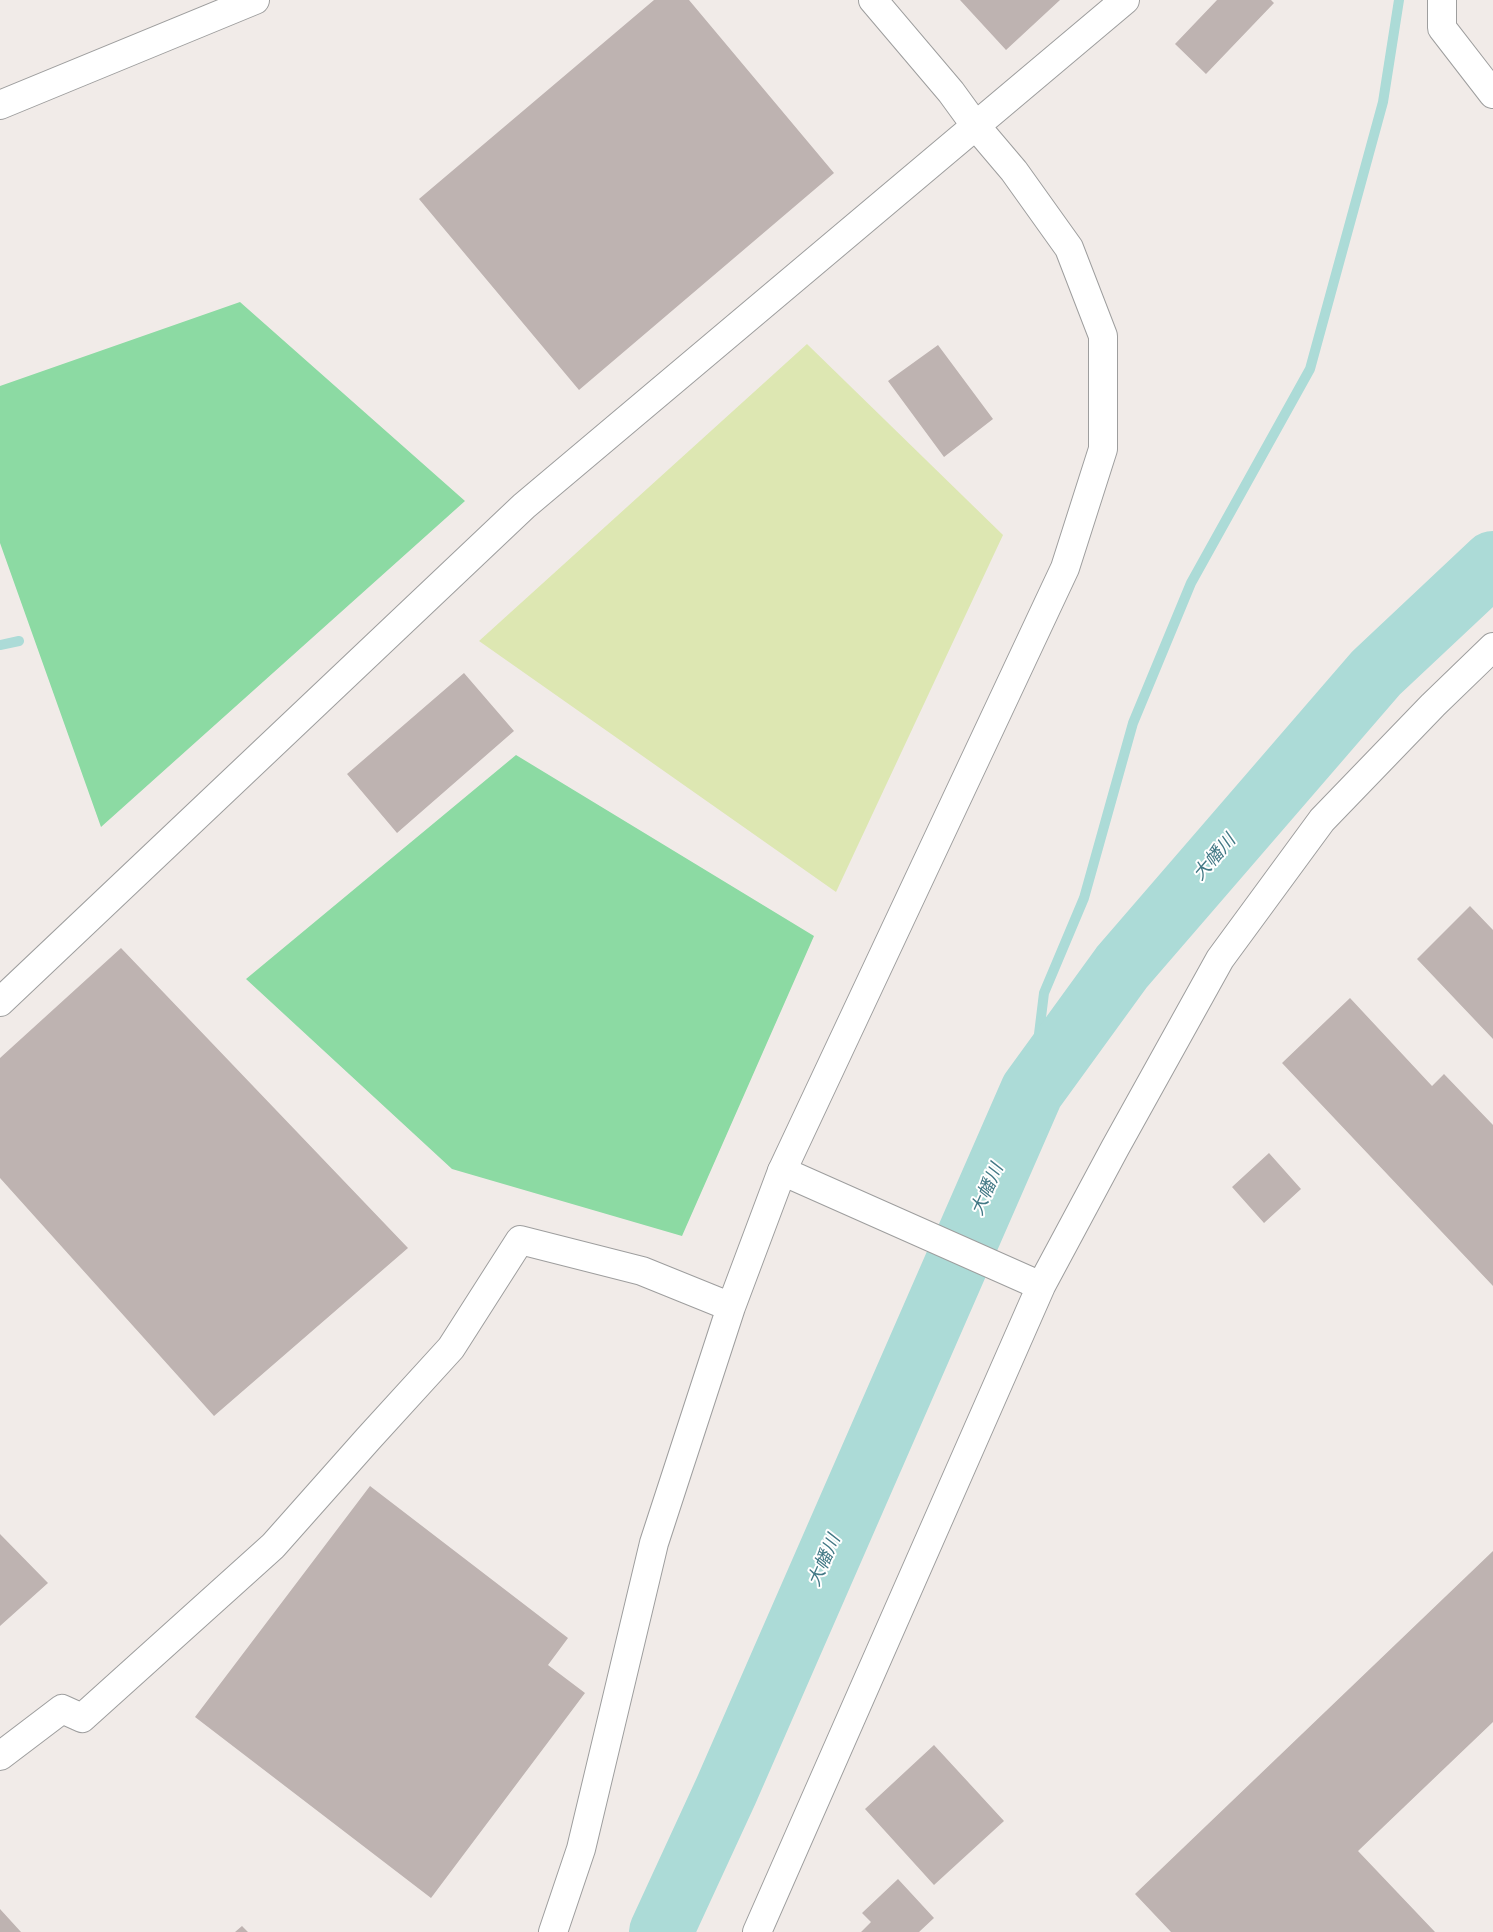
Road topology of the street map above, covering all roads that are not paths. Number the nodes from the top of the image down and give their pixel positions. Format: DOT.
graph roads {
  1 [pos="255,0"];
  2 [pos="873,0"];
  3 [pos="1125,0"];
  4 [pos="1442,0"];
  5 [pos="1493,94"];
  6 [pos="0,105"];
  7 [pos="975,125"];
  8 [pos="1493,647"];
  9 [pos="0,1002"];
  10 [pos="782,1171"];
  11 [pos="1041,1286"];
  12 [pos="731,1307"];
  13 [pos="0,1756"];
  14 [pos="553,1932"];
  15 [pos="757,1932"];
  1 -- 6 [label="street"];
  2 -- 7 [label="street"];
  3 -- 7 [label="street"];
  4 -- 5 [label="street"];
  7 -- 9 [label="street"];
  7 -- 10 [label="street"];
  8 -- 11 [label="street"];
  10 -- 11 [label="street"];
  10 -- 12 [label="street"];
  11 -- 15 [label="street"];
  12 -- 13 [label="street"];
  12 -- 14 [label="street"];
}
